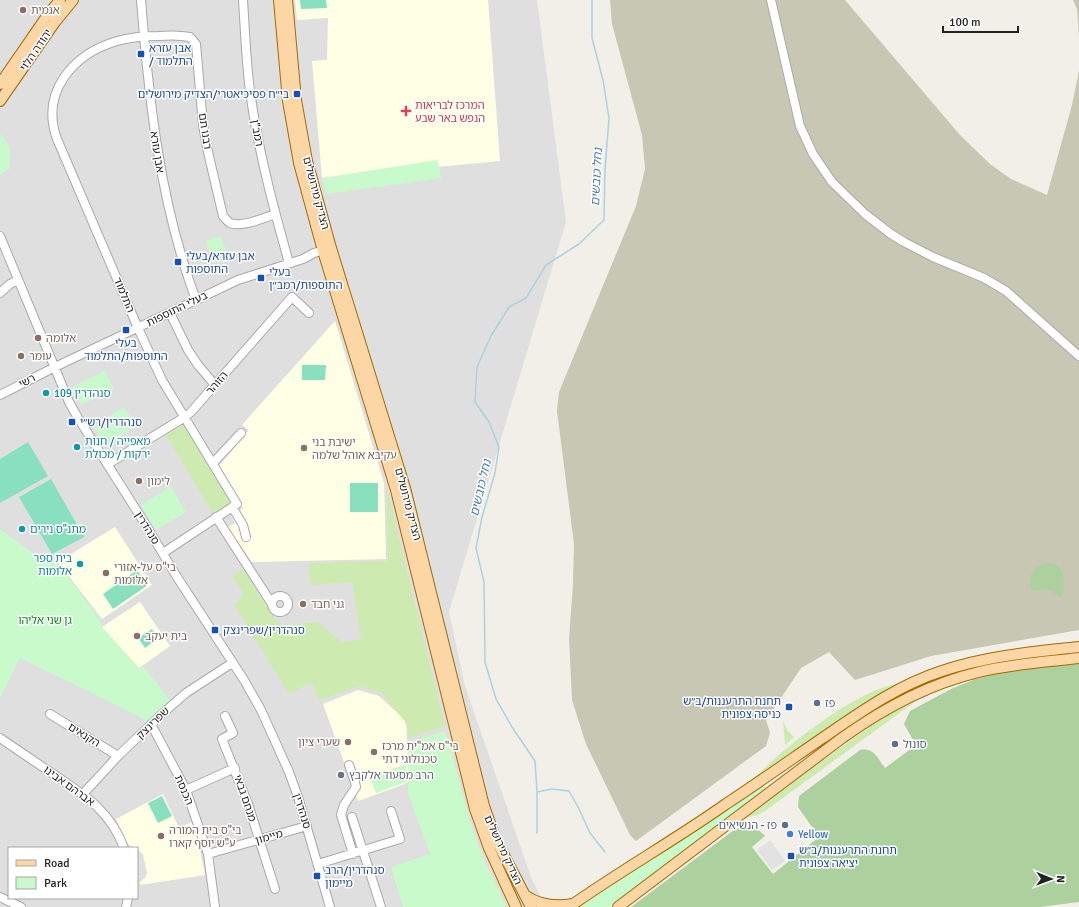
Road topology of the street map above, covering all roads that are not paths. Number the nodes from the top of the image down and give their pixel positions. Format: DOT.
graph roads {
  1 [pos="60,0"];
  2 [pos="73,0"];
  3 [pos="141,0"];
  4 [pos="244,0"];
  5 [pos="279,0"];
  6 [pos="287,0"];
  7 [pos="771,0"];
  8 [pos="144,36"];
  9 [pos="0,84"];
  10 [pos="0,101"];
  11 [pos="275,214"];
  12 [pos="0,236"];
  13 [pos="328,252"];
  14 [pos="289,263"];
  15 [pos="18,280"];
  16 [pos="0,293"];
  17 [pos="196,300"];
  18 [pos="170,313"];
  19 [pos="309,313"];
  20 [pos="138,328"];
  21 [pos="1079,356"];
  22 [pos="55,367"];
  23 [pos="215,385"];
  24 [pos="0,395"];
  25 [pos="185,417"];
  26 [pos="241,433"];
  27 [pos="213,462"];
  28 [pos="108,464"];
  29 [pos="232,507"];
  30 [pos="216,518"];
  31 [pos="246,538"];
  32 [pos="163,554"];
  33 [pos="272,604"];
  34 [pos="1079,647"];
  35 [pos="1079,658"];
  36 [pos="232,663"];
  37 [pos="50,714"];
  38 [pos="225,716"];
  39 [pos="151,724"];
  40 [pos="0,738"];
  41 [pos="118,756"];
  42 [pos="349,765"];
  43 [pos="234,768"];
  44 [pos="186,790"];
  45 [pos="83,794"];
  46 [pos="391,811"];
  47 [pos="352,817"];
  48 [pos="307,826"];
  49 [pos="259,840"];
  50 [pos="124,847"];
  51 [pos="363,850"];
  52 [pos="208,854"];
  53 [pos="353,854"];
  54 [pos="318,864"];
  55 [pos="274,889"];
  56 [pos="526,896"];
  57 [pos="0,897"];
  58 [pos="514,905"];
  59 [pos="571,906"];
  60 [pos="20,907"];
  61 [pos="215,907"];
  62 [pos="330,907"];
  63 [pos="381,907"];
  64 [pos="531,907"];
  65 [pos="618,907"];
  1 -- 9 [label="main road, יהודה הלוי"];
  2 -- 10 [label="main road, יהודה הלוי"];
  3 -- 8 [label="street, אבן עזרא"];
  4 -- 11 [label="street, רמב\"ן"];
  5 -- 13 [label="main road, הצדיק מירושלים"];
  6 -- 13 [label="main road, הצדיק מירושלים"];
  7 -- 21 [label="street"];
  8 -- 11 [label="street, רבנו תם"];
  8 -- 17 [label="street, אבן עזרא"];
  8 -- 20 [label="street, התלמוד"];
  11 -- 14 [label="street, רמב\"ן"];
  12 -- 15 [label="street, סנהדרין"];
  13 -- 14 [label="street, בעלי התוספות"];
  13 -- 56 [label="main road, הצדיק מירושלים"];
  13 -- 58 [label="main road, הצדיק מירושלים"];
  14 -- 17 [label="street, בעלי התוספות"];
  15 -- 16 [label="street"];
  15 -- 22 [label="street, סנהדרין"];
  17 -- 18 [label="street, בעלי התוספות"];
  18 -- 20 [label="street, בעלי התוספות"];
  18 -- 23 [label="street"];
  19 -- 23 [label="street, הזוהר"];
  20 -- 22 [label="street, בעלי התוספות"];
  20 -- 25 [label="street, התלמוד"];
  22 -- 24 [label="street, רשי"];
  22 -- 28 [label="street, סנהדרין"];
  23 -- 25 [label="street, הזוהר"];
  25 -- 27 [label="street, התלמוד"];
  25 -- 28 [label="street, הזוהר"];
  26 -- 27 [label="street"];
  27 -- 29 [label="street, התלמוד"];
  28 -- 32 [label="street, סנהדרין"];
  29 -- 30 [label="street"];
  29 -- 31 [label="street"];
  30 -- 32 [label="street"];
  30 -- 33 [label="street"];
  32 -- 36 [label="street, סנהדרין"];
  34 -- 59 [label="main road"];
  35 -- 65 [label="main road"];
  36 -- 39 [label="street, שפרינצק"];
  36 -- 48 [label="street, סנהדרין"];
  37 -- 41 [label="street, הקנאים"];
  38 -- 43 [label="street, מנחם גבאי"];
  39 -- 41 [label="street, שפרינצק"];
  39 -- 44 [label="street, הכנסת"];
  40 -- 45 [label="street, אברהם אבינו"];
  41 -- 45 [label="street, שפרינצק"];
  42 -- 53 [label="street"];
  43 -- 44 [label="street"];
  43 -- 49 [label="street, מנחם גבאי"];
  44 -- 52 [label="street, הכנסת"];
  45 -- 50 [label="street, אברהם אבינו"];
  46 -- 51 [label="street"];
  47 -- 51 [label="street"];
  48 -- 49 [label="street, מיימון"];
  48 -- 54 [label="street, סנהדרין"];
  49 -- 52 [label="street, מיימון"];
  49 -- 55 [label="street, מנחם גבאי"];
  51 -- 53 [label="street"];
  51 -- 63 [label="street"];
  52 -- 61 [label="street, הכנסת"];
  53 -- 54 [label="street"];
  54 -- 62 [label="street, סנהדרין"];
  56 -- 59 [label="main road"];
  56 -- 64 [label="main road, הצדיק מירושלים"];
  57 -- 60 [label="street"];
}
